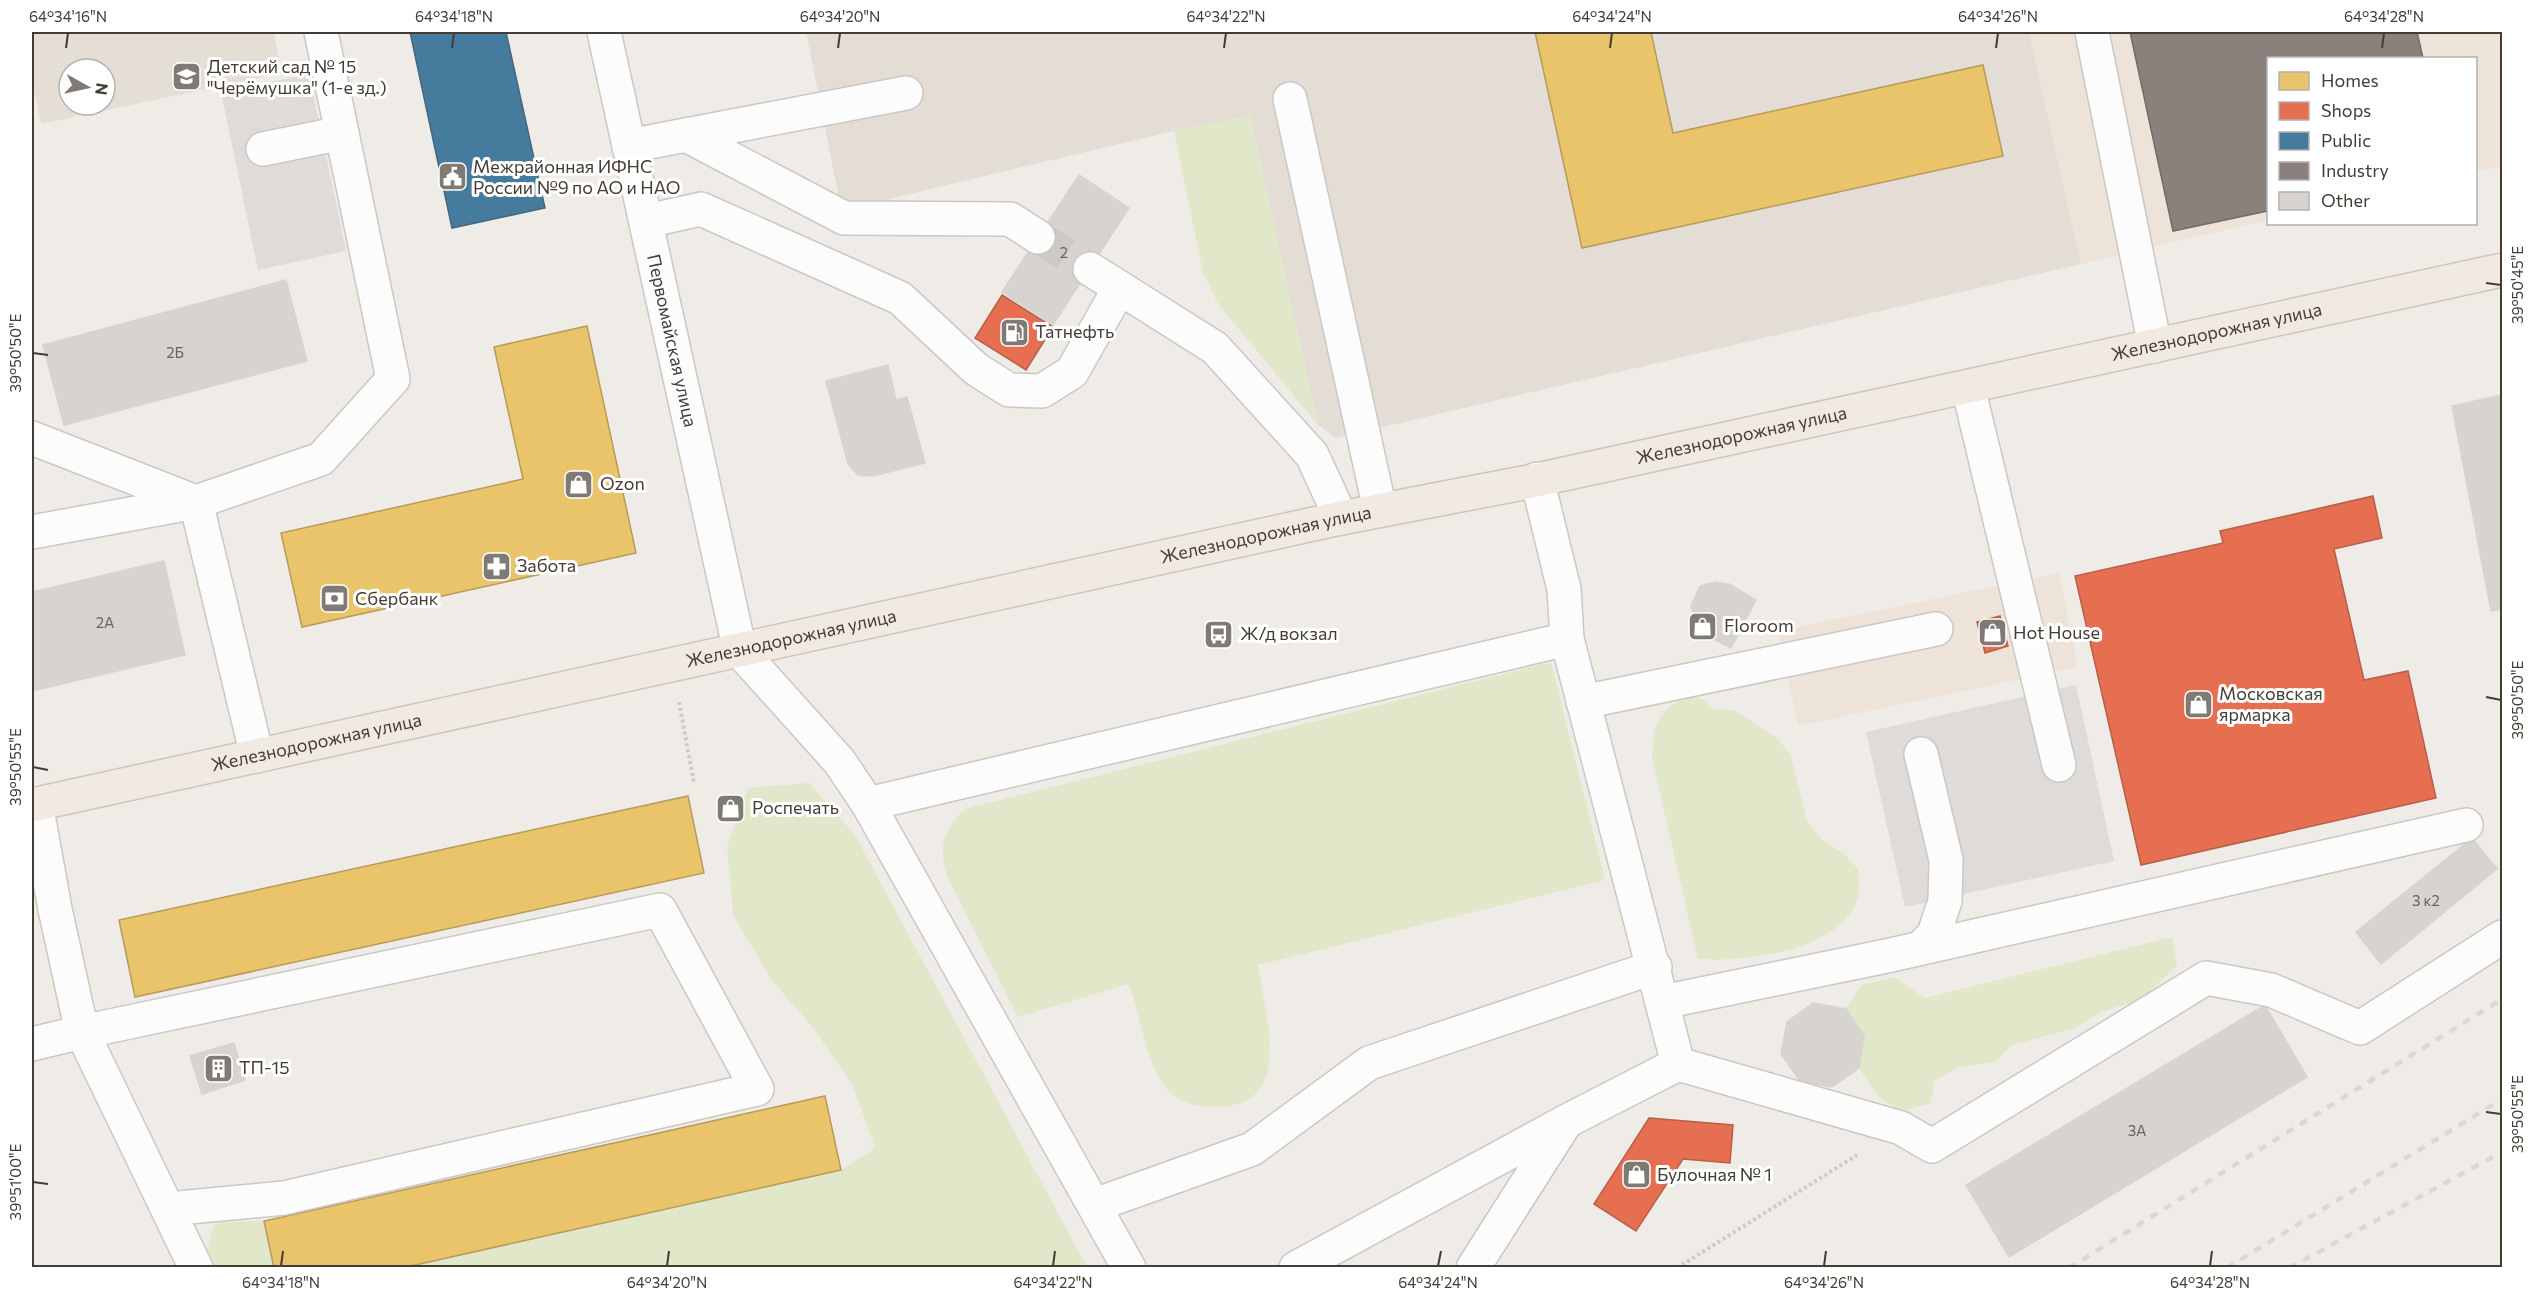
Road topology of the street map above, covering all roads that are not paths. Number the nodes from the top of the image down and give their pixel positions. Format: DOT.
graph roads {
  1 [pos="321,32"];
  2 [pos="604,32"];
  3 [pos="2092,32"];
  4 [pos="906,93"];
  5 [pos="1290,99"];
  6 [pos="342,133"];
  7 [pos="686,135"];
  8 [pos="629,146"];
  9 [pos="264,149"];
  10 [pos="646,221"];
  11 [pos="1038,237"];
  12 [pos="1090,269"];
  13 [pos="2502,270"];
  14 [pos="1119,289"];
  15 [pos="2155,346"];
  16 [pos="1968,387"];
  17 [pos="32,438"];
  18 [pos="1537,479"];
  19 [pos="196,502"];
  20 [pos="1380,510"];
  21 [pos="1341,518"];
  22 [pos="32,532"];
  23 [pos="1936,629"];
  24 [pos="1567,639"];
  25 [pos="740,651"];
  26 [pos="1583,702"];
  27 [pos="1921,754"];
  28 [pos="257,756"];
  29 [pos="2059,765"];
  30 [pos="868,804"];
  31 [pos="34,805"];
  32 [pos="2466,825"];
  33 [pos="2502,937"];
  34 [pos="1921,948"];
  35 [pos="1655,967"];
  36 [pos="1663,1002"];
  37 [pos="82,1032"];
  38 [pos="32,1044"];
  39 [pos="1678,1064"];
  40 [pos="1565,1122"];
  41 [pos="1095,1205"];
  42 [pos="168,1209"];
  43 [pos="196,1268"];
  44 [pos="1129,1268"];
  45 [pos="1296,1268"];
  46 [pos="1473,1268"];
  1 -- 6 [label="street"];
  2 -- 8 [label="street, Первомайская улица"];
  3 -- 15 [label="street"];
  4 -- 7 [label="street"];
  5 -- 20 [label="street"];
  6 -- 9 [label="street"];
  6 -- 19 [label="street"];
  7 -- 8 [label="street"];
  7 -- 11 [label="street"];
  8 -- 10 [label="street, Первомайская улица"];
  10 -- 14 [label="street"];
  10 -- 25 [label="street, Первомайская улица"];
  12 -- 14 [label="street"];
  13 -- 15 [label="main road, Железнодорожная улица"];
  14 -- 21 [label="street"];
  15 -- 16 [label="main road, Железнодорожная улица"];
  16 -- 18 [label="main road, Железнодорожная улица"];
  16 -- 29 [label="street"];
  17 -- 19 [label="street"];
  18 -- 20 [label="main road, Железнодорожная улица"];
  18 -- 24 [label="street"];
  19 -- 22 [label="street"];
  19 -- 28 [label="street"];
  20 -- 21 [label="main road, Железнодорожная улица"];
  21 -- 25 [label="main road, Железнодорожная улица"];
  23 -- 26 [label="street"];
  24 -- 26 [label="street"];
  24 -- 30 [label="street"];
  25 -- 28 [label="main road, Железнодорожная улица"];
  25 -- 30 [label="street"];
  26 -- 35 [label="street"];
  27 -- 34 [label="street"];
  28 -- 31 [label="main road, Железнодорожная улица"];
  30 -- 41 [label="street"];
  31 -- 37 [label="street"];
  32 -- 34 [label="street"];
  33 -- 39 [label="street"];
  34 -- 36 [label="street"];
  35 -- 36 [label="street"];
  35 -- 41 [label="street"];
  36 -- 39 [label="street"];
  37 -- 38 [label="street"];
  37 -- 42 [label="street"];
  37 -- 42 [label="street"];
  39 -- 40 [label="street"];
  40 -- 45 [label="street"];
  40 -- 46 [label="street"];
  41 -- 44 [label="street"];
  42 -- 43 [label="street"];
}
